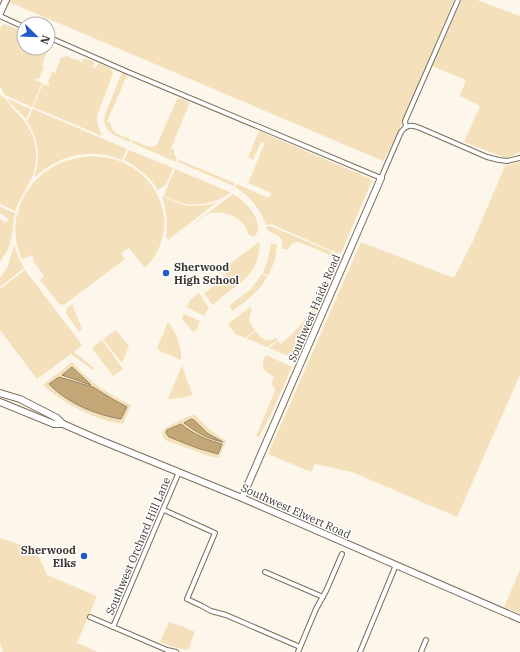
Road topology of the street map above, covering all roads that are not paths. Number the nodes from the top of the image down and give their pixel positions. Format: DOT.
graph roads {
  1 [pos="6,0"];
  2 [pos="458,0"];
  3 [pos="0,13"];
  4 [pos="0,16"];
  5 [pos="16,23"];
  6 [pos="56,40"];
  7 [pos="406,127"];
  8 [pos="520,158"];
  9 [pos="381,178"];
  10 [pos="0,393"];
  11 [pos="0,402"];
  12 [pos="63,424"];
  13 [pos="180,472"];
  14 [pos="242,498"];
  15 [pos="164,510"];
  16 [pos="342,554"];
  17 [pos="396,565"];
  18 [pos="265,572"];
  19 [pos="323,597"];
  20 [pos="90,617"];
  21 [pos="520,619"];
  22 [pos="113,627"];
  23 [pos="426,640"];
  24 [pos="300,647"];
  25 [pos="176,652"];
  26 [pos="298,652"];
  27 [pos="360,652"];
  28 [pos="421,652"];
  1 -- 3 [label="main road"];
  2 -- 7 [label="street, Southwest Haide Road"];
  4 -- 5 [label="street"];
  6 -- 9 [label="street"];
  7 -- 8 [label="street"];
  7 -- 9 [label="street, Southwest Haide Road"];
  9 -- 14 [label="main road, Southwest Haide Road"];
  10 -- 12 [label="main road, Southwest Elwert Road"];
  11 -- 12 [label="main road, Southwest Elwert Road"];
  12 -- 13 [label="main road, Southwest Elwert Road"];
  13 -- 14 [label="main road, Southwest Elwert Road"];
  13 -- 15 [label="street, Southwest Orchard Hill Lane"];
  14 -- 17 [label="main road, Southwest Elwert Road"];
  15 -- 22 [label="street, Southwest Orchard Hill Lane"];
  15 -- 24 [label="street"];
  16 -- 19 [label="street"];
  17 -- 21 [label="main road, Southwest Elwert Road"];
  17 -- 27 [label="street"];
  18 -- 19 [label="street"];
  19 -- 24 [label="street"];
  20 -- 22 [label="street"];
  22 -- 25 [label="street"];
  23 -- 28 [label="street"];
  24 -- 26 [label="street"];
}
